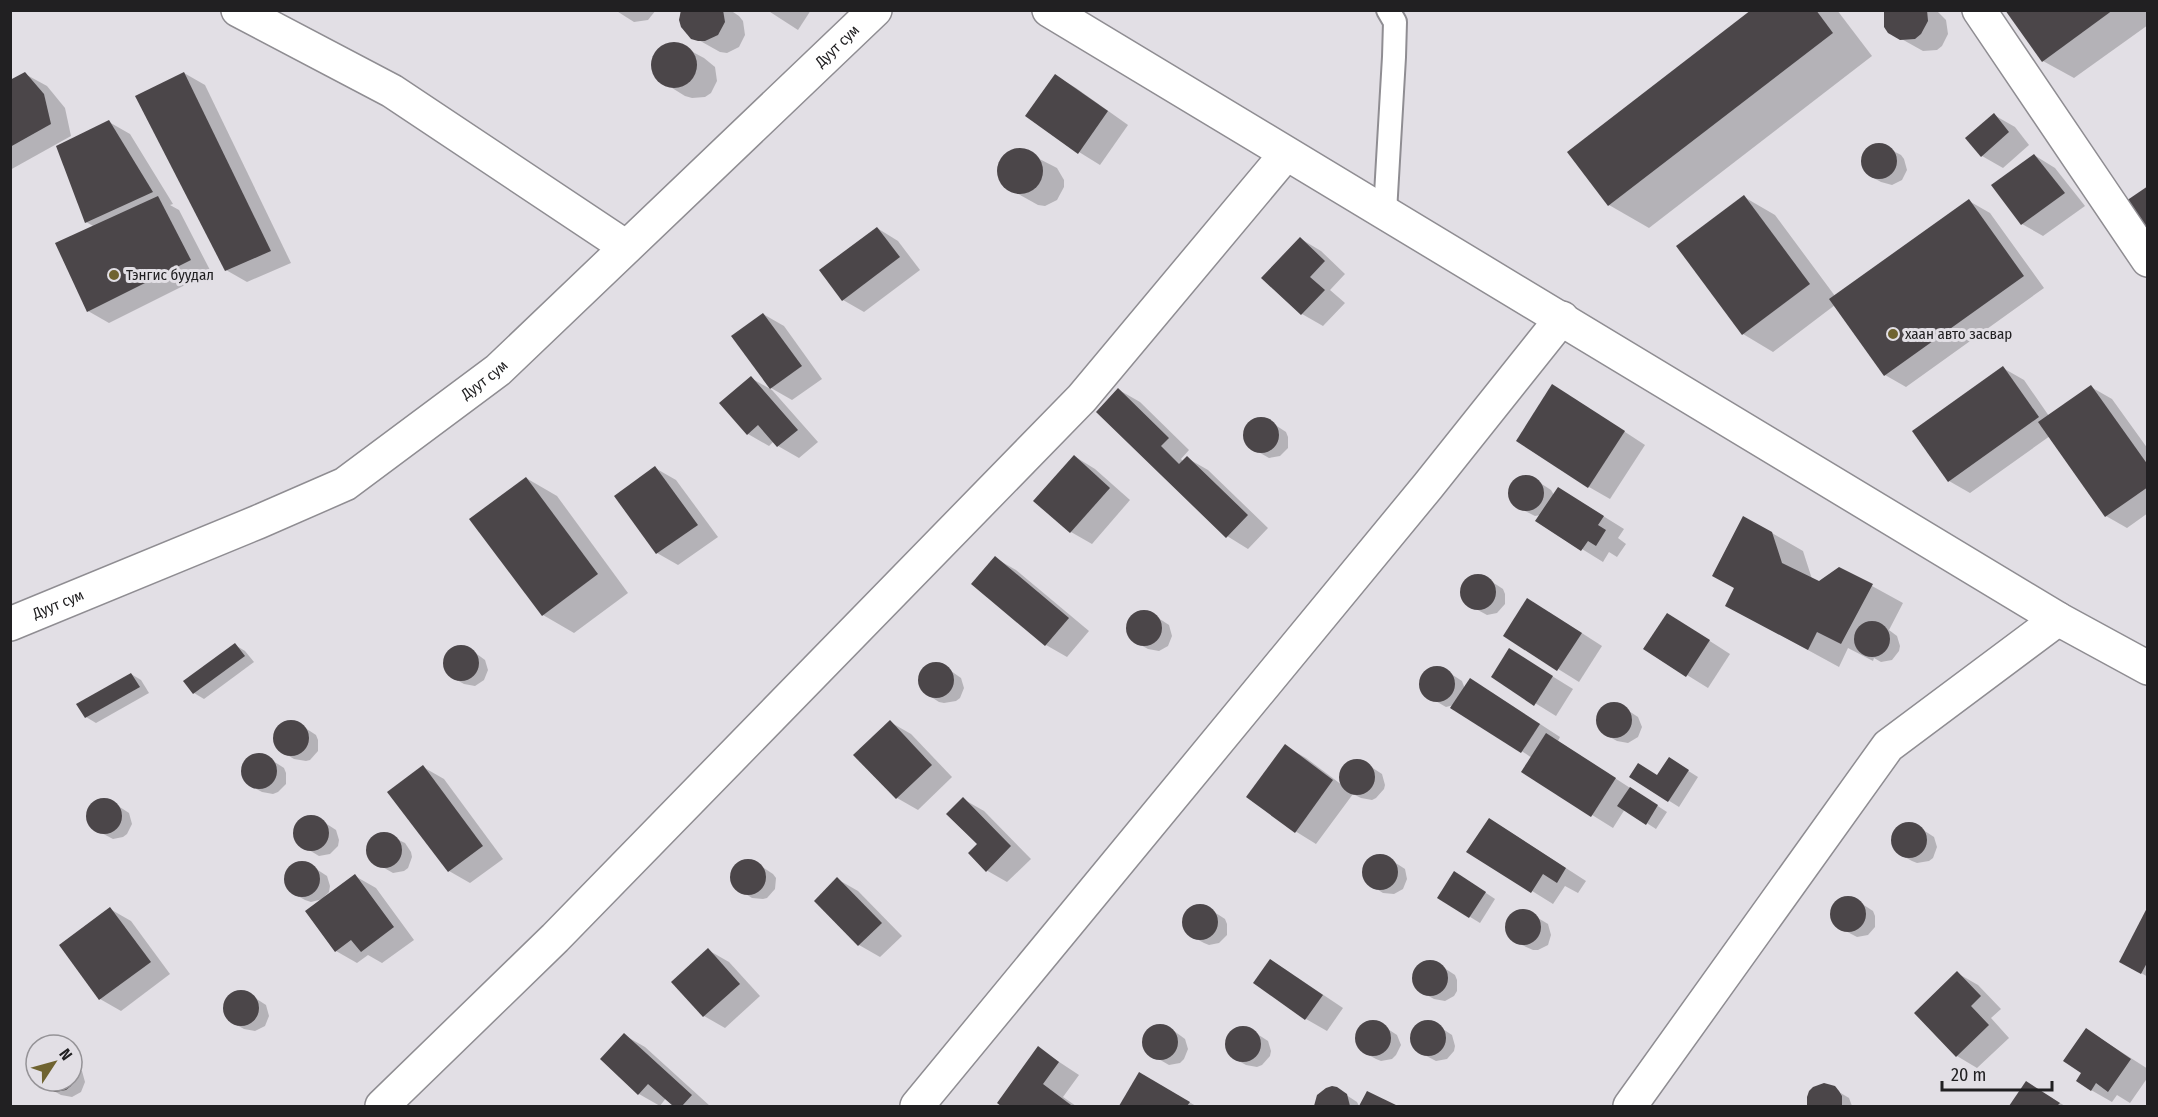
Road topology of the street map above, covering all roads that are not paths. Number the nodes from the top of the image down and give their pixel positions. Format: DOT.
graph roads {
  1 [pos="238,10"];
  2 [pos="875,10"];
  3 [pos="1049,10"];
  4 [pos="1388,10"];
  5 [pos="1979,10"];
  6 [pos="295,23"];
  7 [pos="1286,154"];
  8 [pos="1385,212"];
  9 [pos="626,247"];
  10 [pos="2148,260"];
  11 [pos="1562,318"];
  12 [pos="2058,619"];
  13 [pos="10,624"];
  14 [pos="2148,668"];
  15 [pos="382,1107"];
  16 [pos="916,1107"];
  17 [pos="1630,1107"];
  1 -- 6 [label="street"];
  2 -- 9 [label="street, Дуут сум"];
  3 -- 7 [label="street"];
  4 -- 8 [label="lane"];
  5 -- 10 [label="street"];
  6 -- 9 [label="street"];
  7 -- 8 [label="street"];
  7 -- 15 [label="street"];
  8 -- 11 [label="street"];
  9 -- 13 [label="street, Дуут сум"];
  11 -- 12 [label="street"];
  11 -- 16 [label="street"];
  12 -- 14 [label="street"];
  12 -- 17 [label="street"];
}
